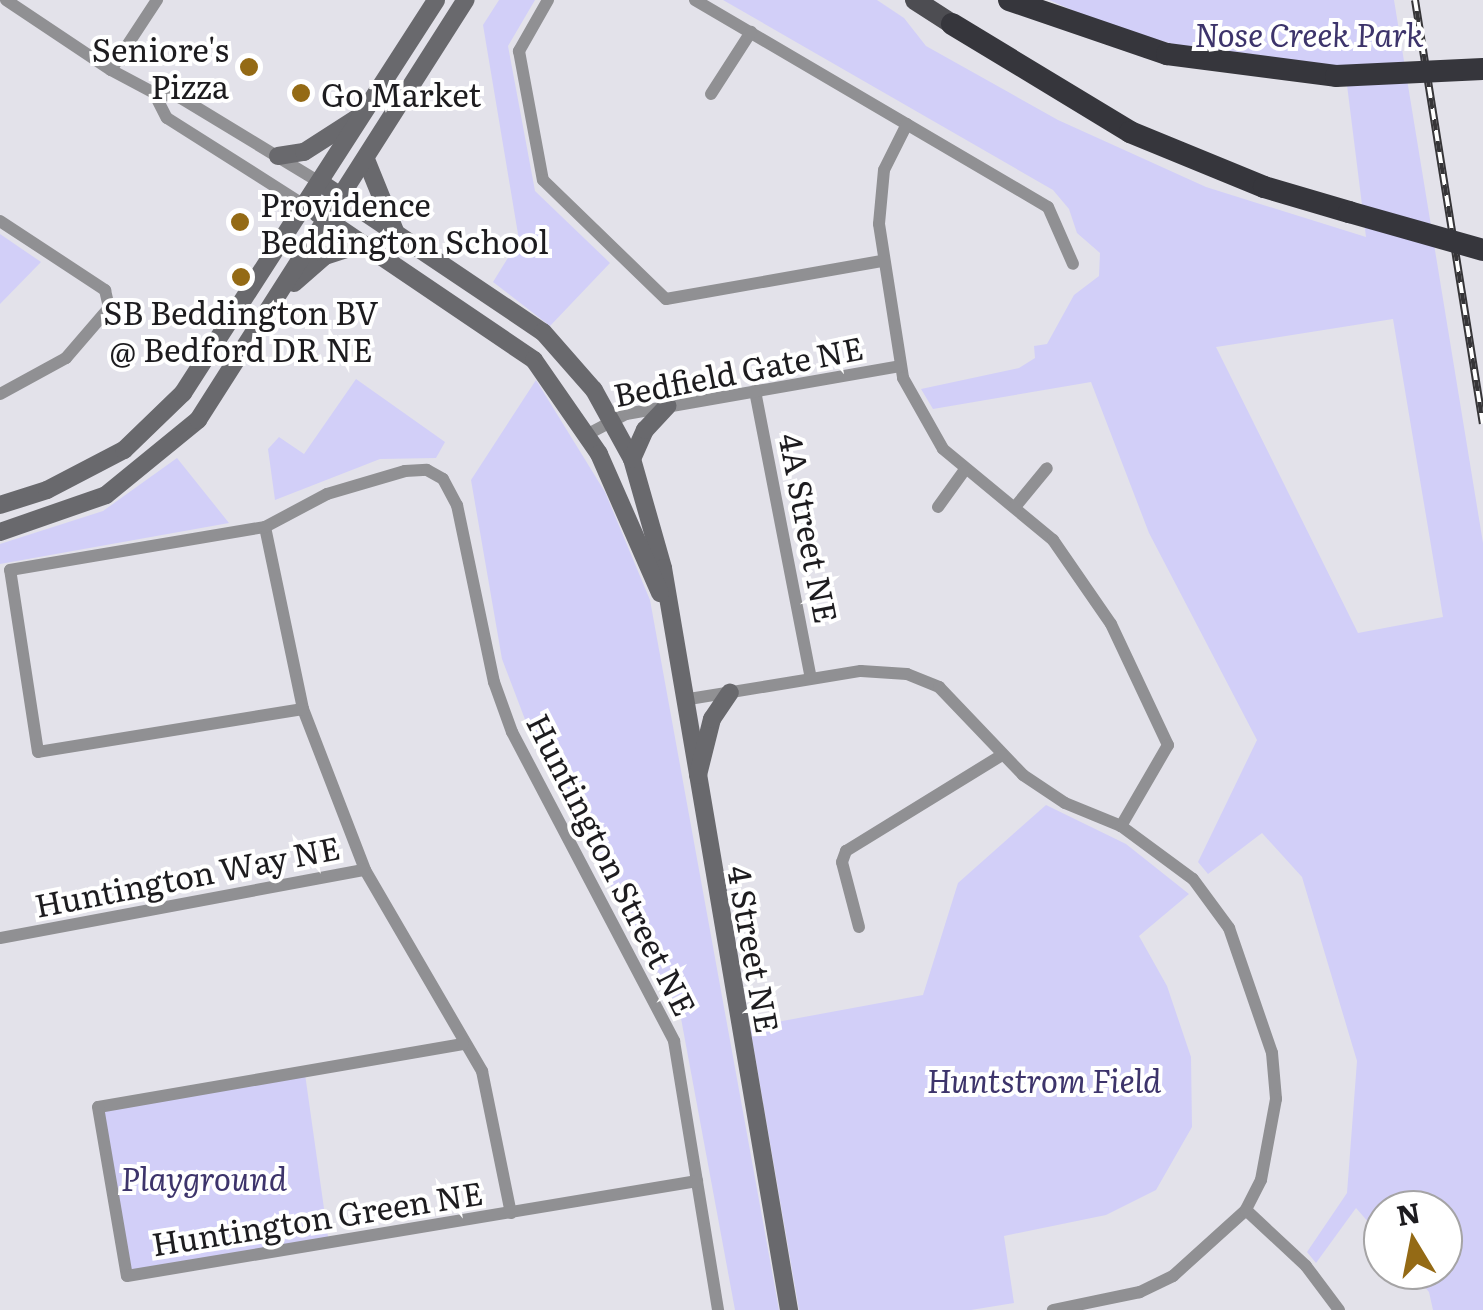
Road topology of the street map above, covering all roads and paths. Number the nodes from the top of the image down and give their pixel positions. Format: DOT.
graph roads {
  1 [pos="6,0"];
  2 [pos="157,0"];
  3 [pos="436,0"];
  4 [pos="466,0"];
  5 [pos="548,0"];
  6 [pos="695,0"];
  7 [pos="916,0"];
  8 [pos="1009,0"];
  9 [pos="952,24"];
  10 [pos="750,32"];
  11 [pos="1483,69"];
  12 [pos="112,70"];
  13 [pos="154,94"];
  14 [pos="711,94"];
  15 [pos="368,110"];
  16 [pos="907,124"];
  17 [pos="278,156"];
  18 [pos="367,162"];
  19 [pos="322,184"];
  20 [pos="342,198"];
  21 [pos="306,206"];
  22 [pos="327,219"];
  23 [pos="0,220"];
  24 [pos="398,236"];
  25 [pos="362,244"];
  26 [pos="1483,250"];
  27 [pos="882,261"];
  28 [pos="1073,264"];
  29 [pos="278,297"];
  30 [pos="900,366"];
  31 [pos="755,391"];
  32 [pos="0,394"];
  33 [pos="667,406"];
  34 [pos="611,420"];
  35 [pos="588,434"];
  36 [pos="632,460"];
  37 [pos="1047,468"];
  38 [pos="964,471"];
  39 [pos="0,505"];
  40 [pos="1014,506"];
  41 [pos="938,507"];
  42 [pos="265,527"];
  43 [pos="0,532"];
  44 [pos="663,598"];
  45 [pos="810,675"];
  46 [pos="730,692"];
  47 [pos="682,700"];
  48 [pos="303,710"];
  49 [pos="1002,755"];
  50 [pos="696,786"];
  51 [pos="1121,826"];
  52 [pos="364,870"];
  53 [pos="859,926"];
  54 [pos="0,938"];
  55 [pos="463,1044"];
  56 [pos="697,1181"];
  57 [pos="1246,1210"];
  58 [pos="511,1214"];
  59 [pos="718,1310"];
  60 [pos="789,1310"];
  61 [pos="1053,1310"];
  62 [pos="1339,1310"];
  1 -- 12 [label="street"];
  2 -- 12 [label="street"];
  3 -- 15 [label="main road"];
  4 -- 18 [label="main road"];
  5 -- 27 [label="street"];
  6 -- 10 [label="street"];
  7 -- 9 [label="main road"];
  8 -- 11 [label="highway, bridge"];
  9 -- 26 [label="highway, bridge"];
  10 -- 14 [label="street"];
  10 -- 16 [label="street"];
  12 -- 13 [label="street"];
  13 -- 17 [label="street"];
  13 -- 21 [label="street"];
  15 -- 17 [label="main road"];
  15 -- 19 [label="main road"];
  16 -- 27 [label="street"];
  16 -- 28 [label="street"];
  17 -- 19 [label="street"];
  18 -- 20 [label="main road"];
  18 -- 24 [label="main road"];
  19 -- 20 [label="main road, 4 Street NE"];
  19 -- 21 [label="main road"];
  20 -- 22 [label="main road"];
  20 -- 24 [label="main road, 4 Street NE"];
  21 -- 22 [label="main road, 4 Street NE"];
  21 -- 39 [label="main road"];
  22 -- 25 [label="main road, 4 Street NE"];
  22 -- 29 [label="main road"];
  23 -- 32 [label="street"];
  24 -- 34 [label="main road, 4 Street NE"];
  25 -- 29 [label="main road"];
  25 -- 35 [label="main road, 4 Street NE"];
  27 -- 30 [label="street"];
  29 -- 43 [label="main road"];
  30 -- 31 [label="street, Bedfield Gate NE"];
  30 -- 38 [label="street"];
  31 -- 33 [label="street, Bedfield Gate NE"];
  31 -- 45 [label="street, 4A Street NE"];
  33 -- 34 [label="street, Bedfield Gate NE"];
  33 -- 36 [label="main road"];
  34 -- 35 [label="street, Bedfield Gate NE"];
  34 -- 36 [label="main road, 4 Street NE"];
  35 -- 44 [label="main road, 4 Street NE"];
  36 -- 44 [label="main road, 4 Street NE"];
  37 -- 40 [label="street"];
  38 -- 40 [label="street"];
  38 -- 41 [label="street"];
  40 -- 51 [label="street"];
  42 -- 48 [label="street"];
  42 -- 48 [label="street"];
  42 -- 56 [label="street, Huntington Street NE"];
  44 -- 47 [label="main road, 4 Street NE"];
  45 -- 46 [label="street"];
  45 -- 49 [label="street"];
  46 -- 47 [label="street"];
  46 -- 50 [label="main road"];
  47 -- 50 [label="main road, 4 Street NE"];
  48 -- 52 [label="street"];
  49 -- 51 [label="street"];
  49 -- 53 [label="street"];
  50 -- 60 [label="main road, 4 Street NE"];
  51 -- 57 [label="street"];
  52 -- 54 [label="street, Huntington Way NE"];
  52 -- 55 [label="street, Huntington Way NE"];
  55 -- 58 [label="street, Huntington Way NE"];
  55 -- 58 [label="street, Huntington Green NE"];
  56 -- 58 [label="street, Huntington Green NE"];
  56 -- 59 [label="street, Huntington Street NE"];
  57 -- 61 [label="street"];
  57 -- 62 [label="street"];
}
